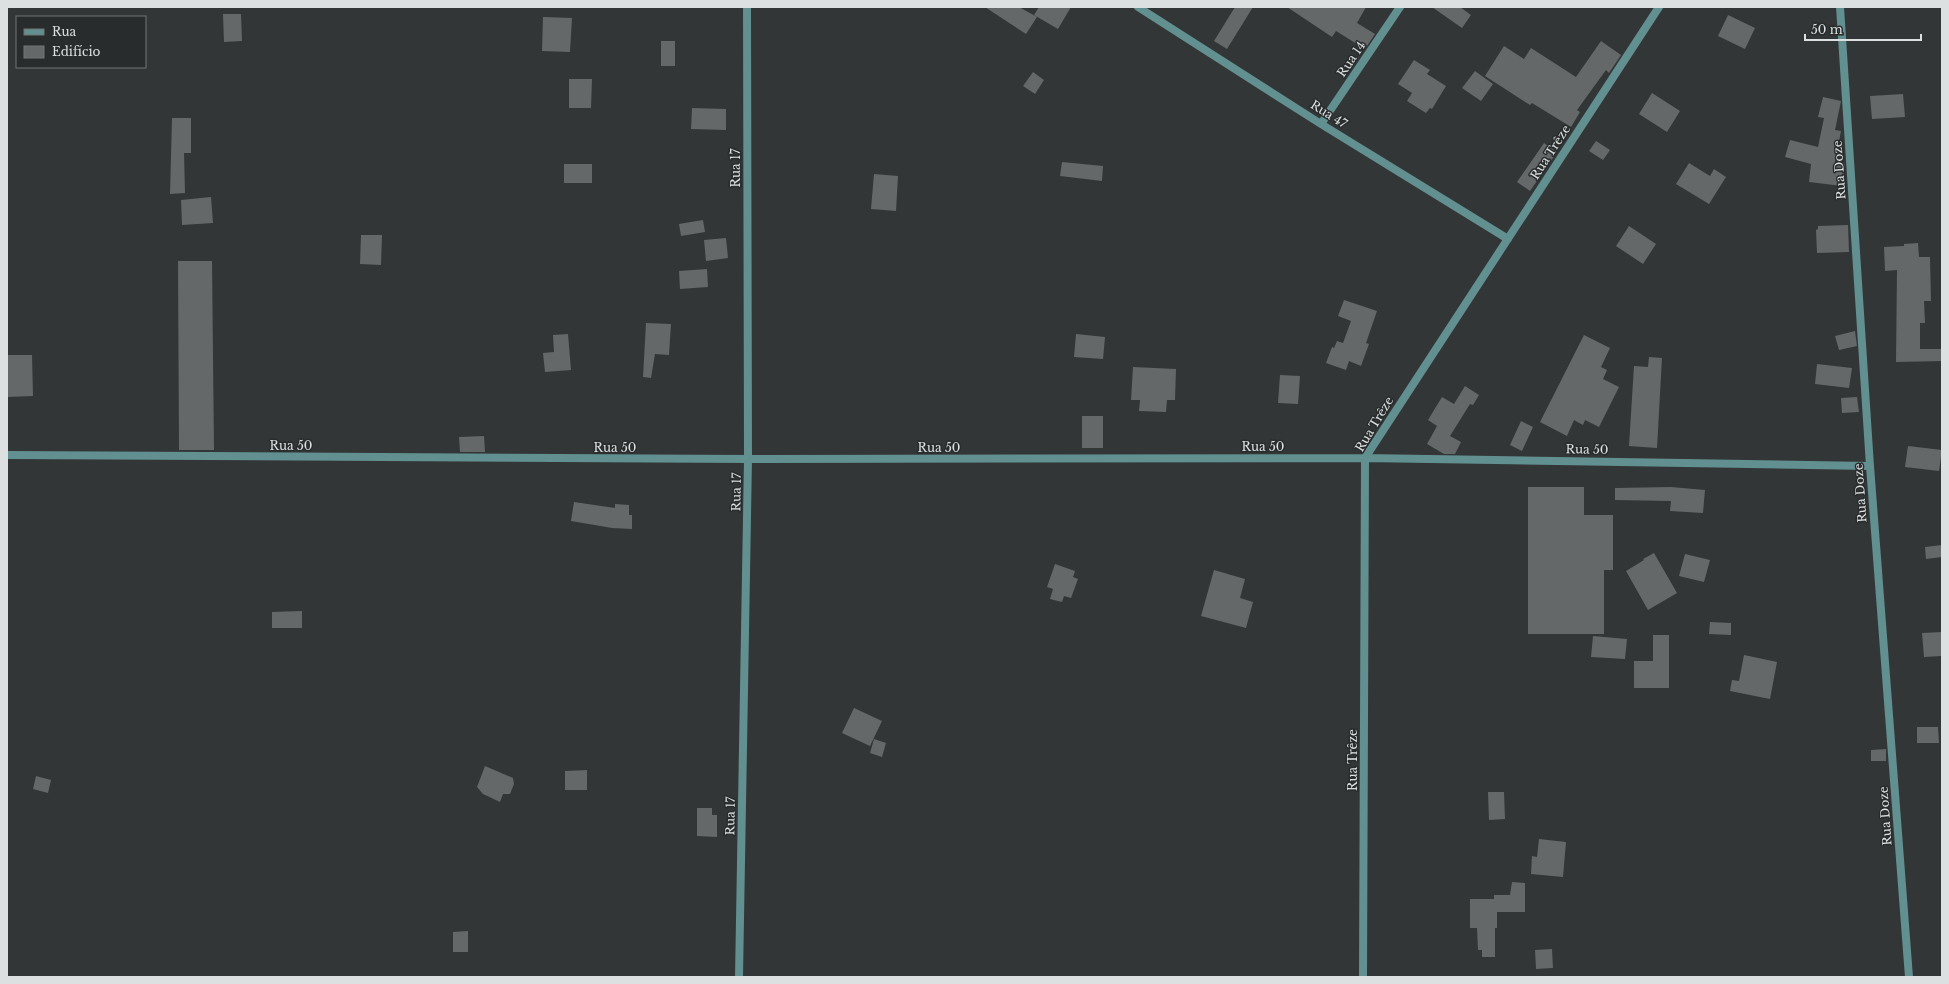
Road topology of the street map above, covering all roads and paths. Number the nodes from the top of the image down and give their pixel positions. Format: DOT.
graph roads {
  1 [pos="747,7"];
  2 [pos="1140,7"];
  3 [pos="1400,7"];
  4 [pos="1658,7"];
  5 [pos="1840,7"];
  6 [pos="1321,124"];
  7 [pos="1508,239"];
  8 [pos="7,455"];
  9 [pos="1365,458"];
  10 [pos="748,459"];
  11 [pos="1870,466"];
  12 [pos="740,977"];
  13 [pos="1363,977"];
  14 [pos="1909,977"];
  1 -- 10 [label="street, Rua 17"];
  2 -- 6 [label="street, Rua 47"];
  3 -- 6 [label="street, Rua 14"];
  4 -- 7 [label="street, Rua Trêze"];
  5 -- 11 [label="street, Rua Doze"];
  6 -- 7 [label="street, Rua 47"];
  7 -- 9 [label="street, Rua Trêze"];
  8 -- 10 [label="street, Rua 50"];
  9 -- 10 [label="street, Rua 50"];
  9 -- 11 [label="street, Rua 50"];
  9 -- 13 [label="street, Rua Trêze"];
  10 -- 12 [label="street, Rua 17"];
  11 -- 14 [label="street, Rua Doze"];
}
